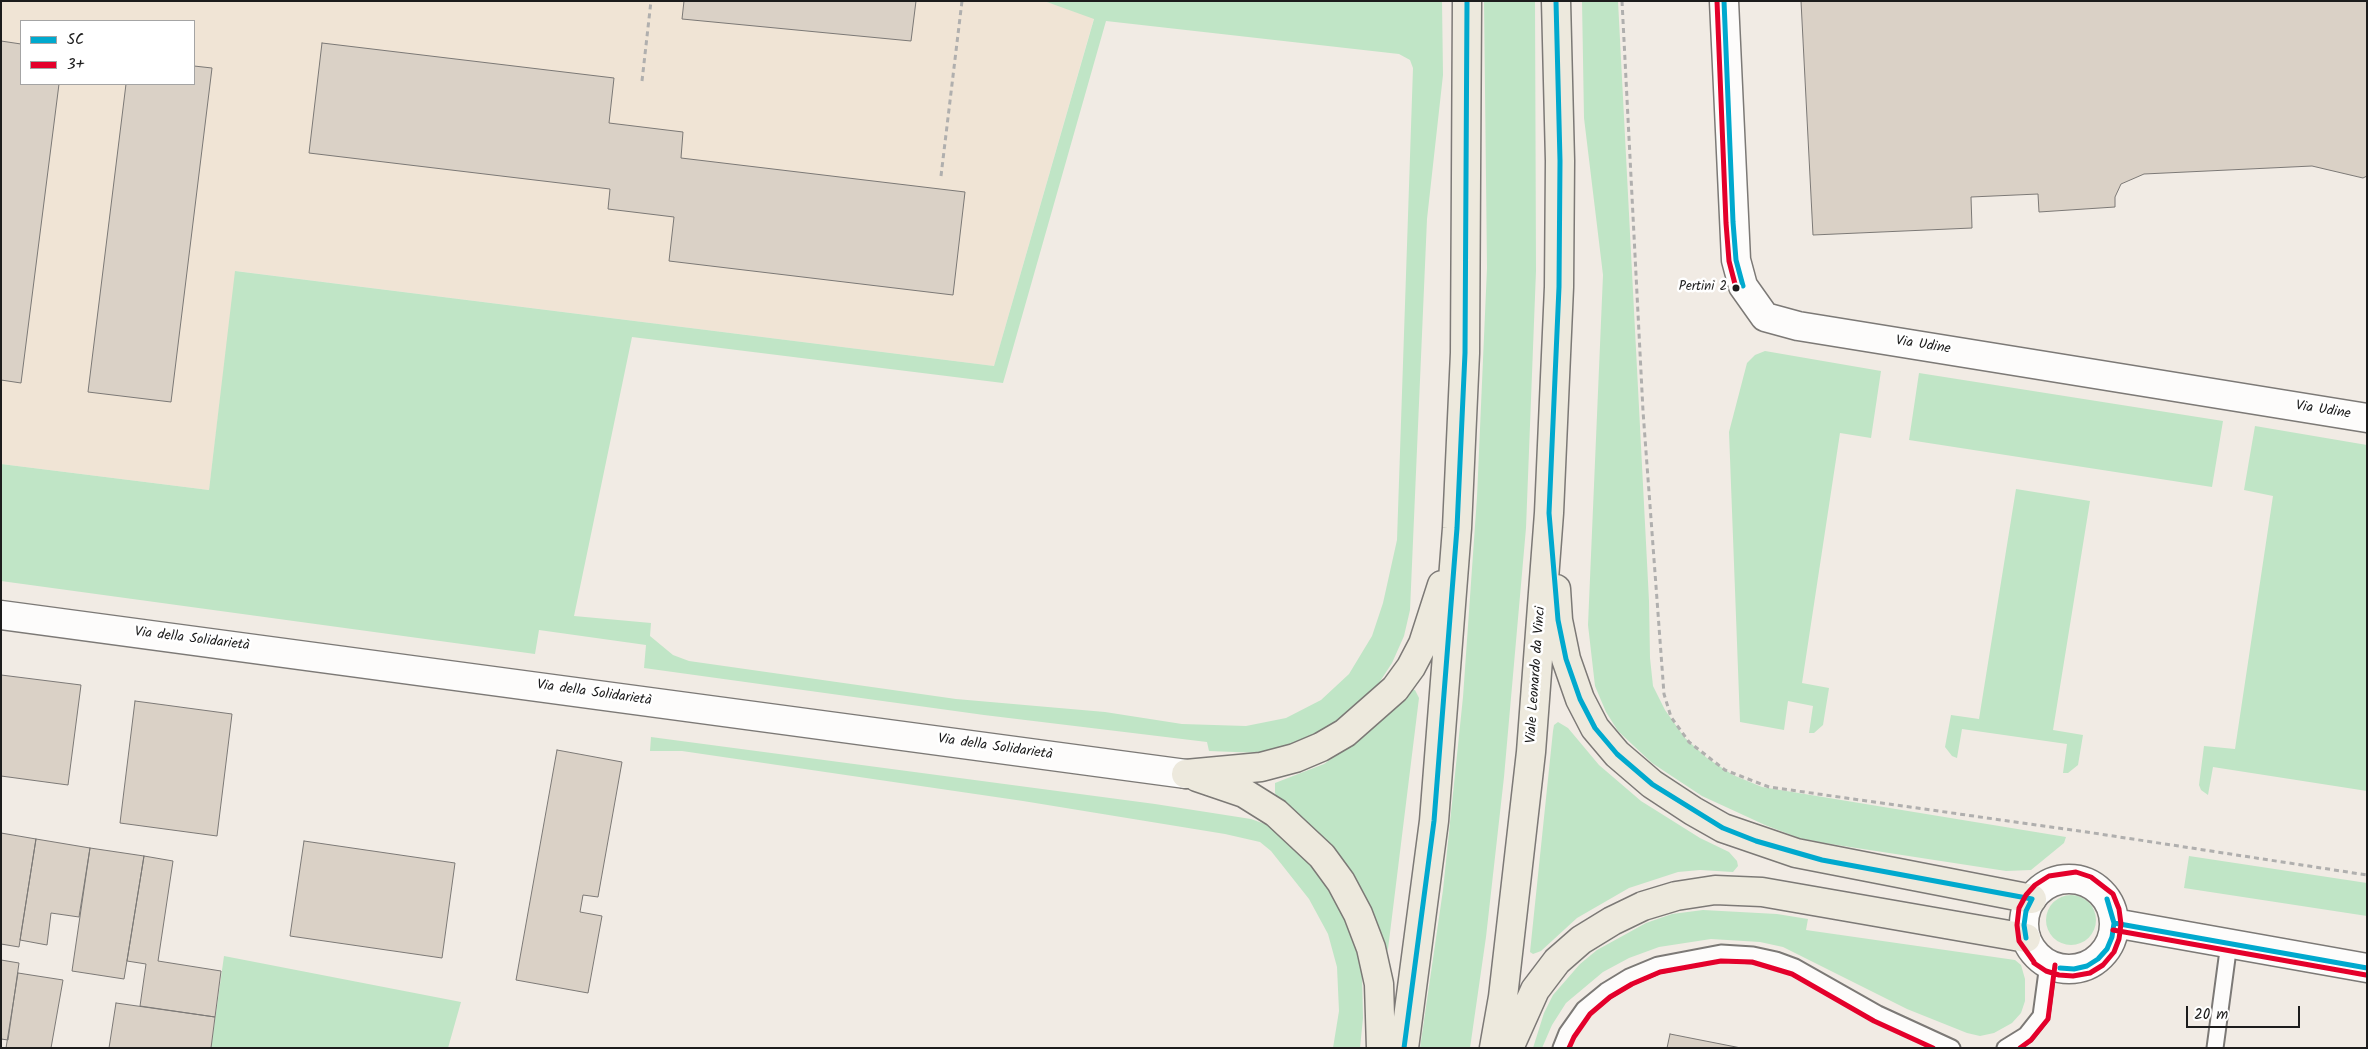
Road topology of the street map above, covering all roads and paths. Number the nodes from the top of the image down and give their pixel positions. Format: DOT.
graph roads {
  1 [pos="651,1"];
  2 [pos="962,1"];
  3 [pos="1467,1"];
  4 [pos="1556,1"];
  5 [pos="1622,1"];
  6 [pos="1724,1"];
  7 [pos="642,81"];
  8 [pos="941,176"];
  9 [pos="2367,418"];
  10 [pos="1549,512"];
  11 [pos="1457,528"];
  12 [pos="1,615"];
  13 [pos="1186,774"];
  14 [pos="2367,875"];
  15 [pos="2032,899"];
  16 [pos="2114,923"];
  17 [pos="2026,938"];
  18 [pos="2229,943"];
  19 [pos="2048,964"];
  20 [pos="2367,968"];
  21 [pos="1381,1048"];
  22 [pos="1404,1048"];
  23 [pos="1494,1048"];
  24 [pos="1509,1048"];
  25 [pos="1561,1048"];
  26 [pos="1952,1048"];
  27 [pos="2005,1048"];
  28 [pos="2215,1048"];
  1 -- 7 [label="path"];
  2 -- 8 [label="path"];
  3 -- 11 [label="highway"];
  4 -- 10 [label="highway, Viale Leonardo da Vinci"];
  5 -- 14 [label="path"];
  6 -- 9 [label="street, Via Udine"];
  10 -- 15 [label="highway"];
  10 -- 23 [label="highway, Viale Leonardo da Vinci"];
  11 -- 13 [label="highway"];
  11 -- 22 [label="highway"];
  12 -- 13 [label="street, Via della Solidarietà"];
  13 -- 21 [label="highway"];
  15 -- 16 [label="street"];
  15 -- 17 [label="street"];
  16 -- 18 [label="street"];
  16 -- 19 [label="street"];
  17 -- 19 [label="street"];
  17 -- 24 [label="highway"];
  18 -- 20 [label="street"];
  18 -- 28 [label="lane"];
  19 -- 27 [label="lane"];
  25 -- 26 [label="lane"];
}
